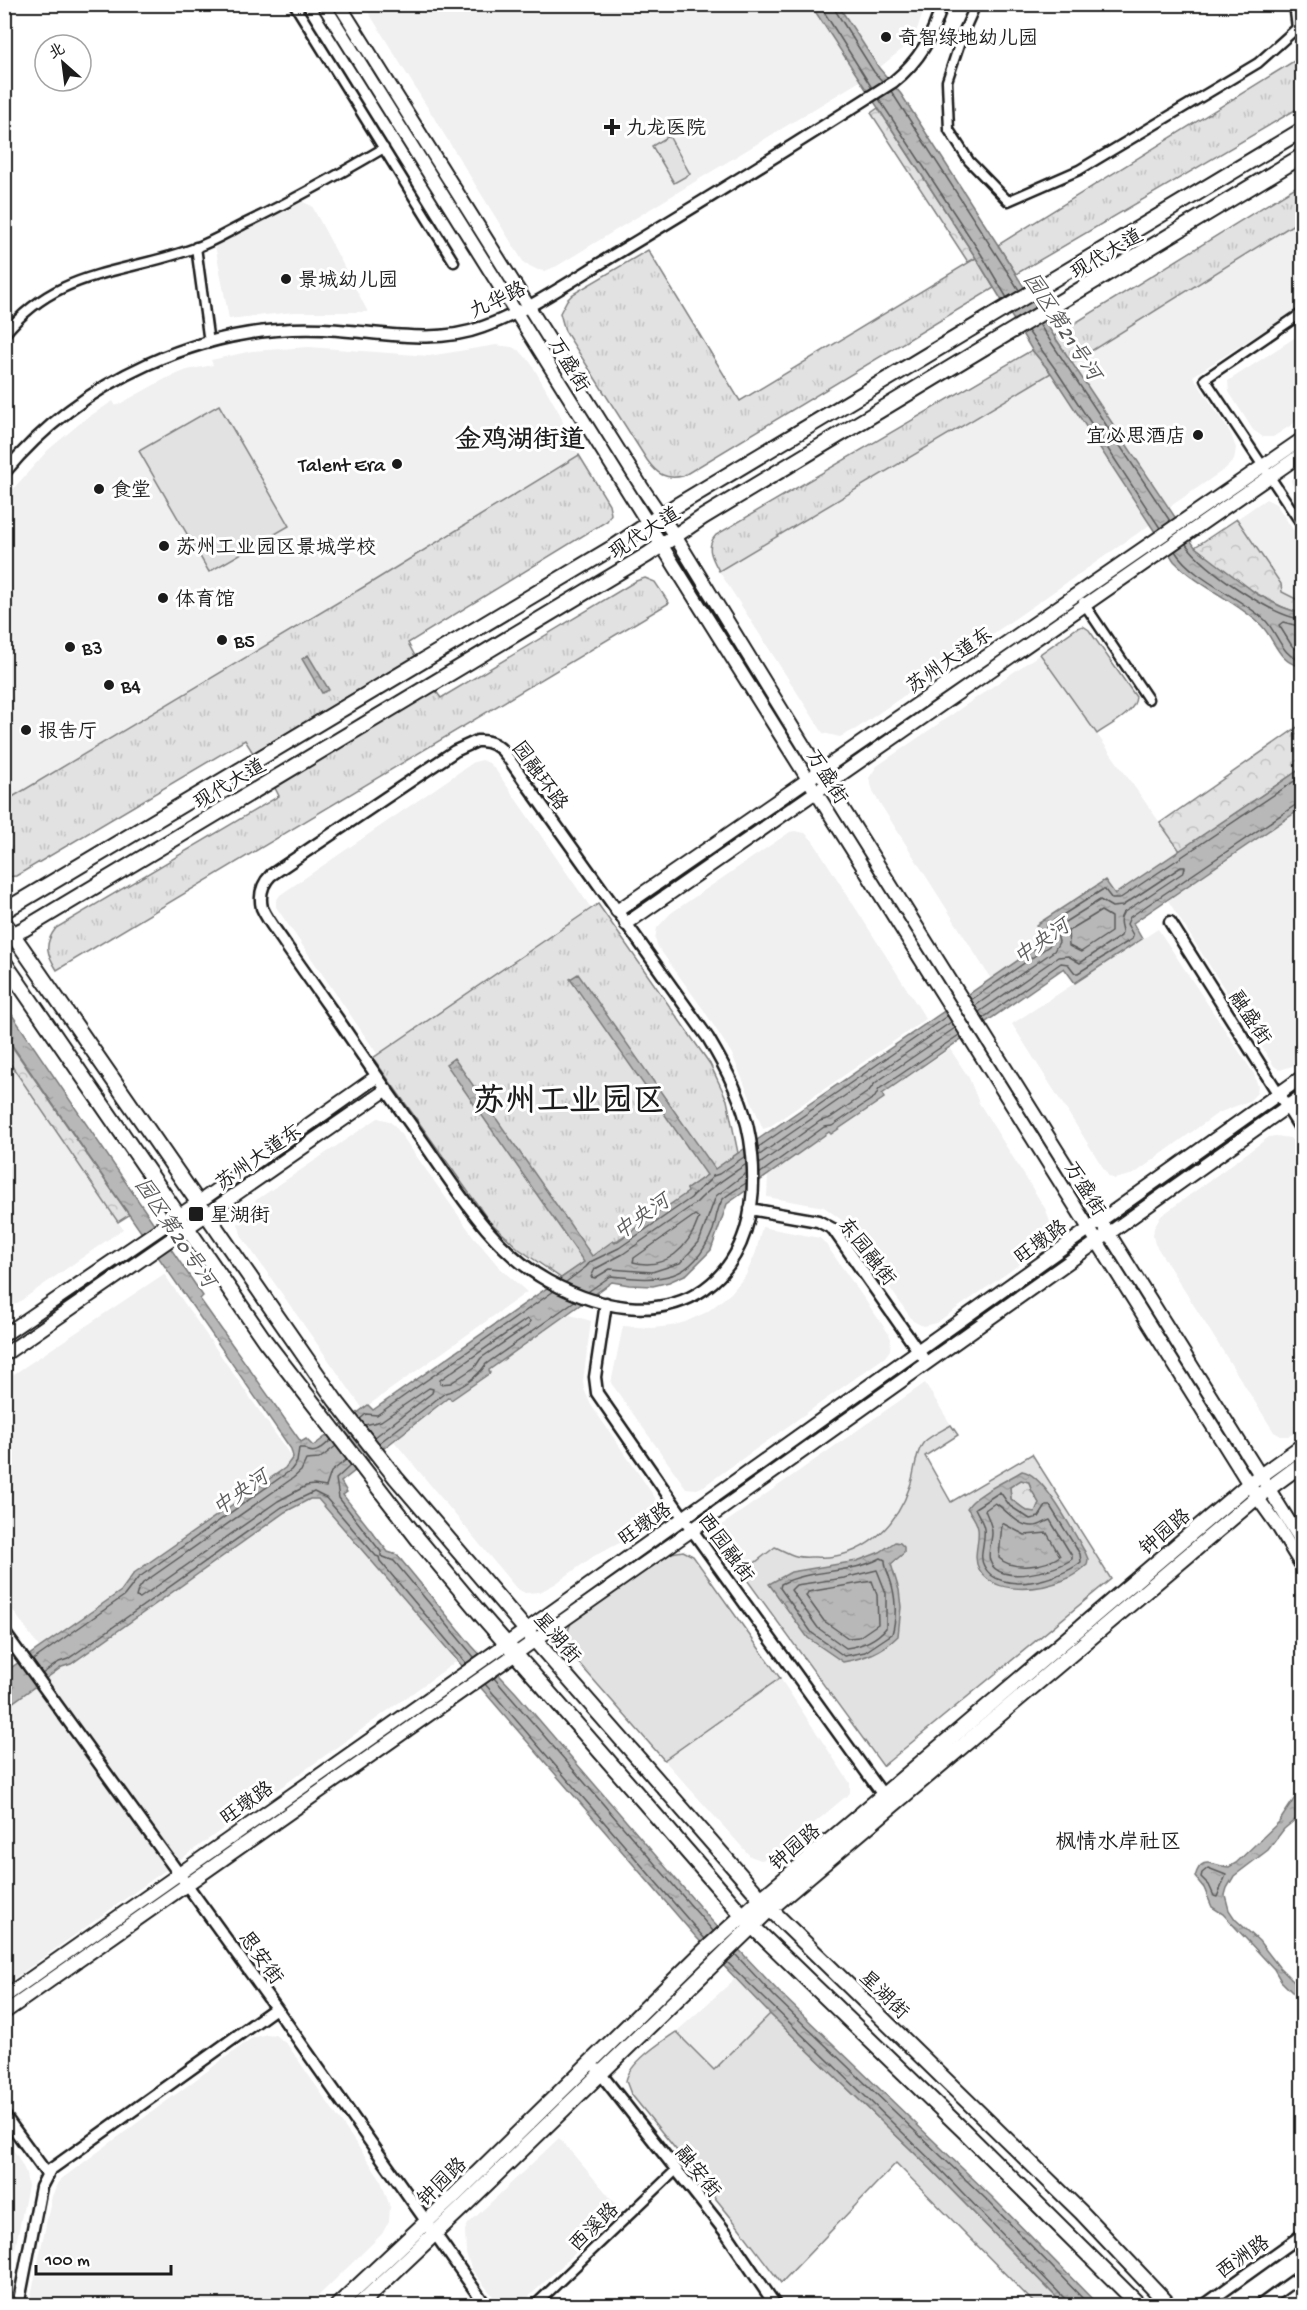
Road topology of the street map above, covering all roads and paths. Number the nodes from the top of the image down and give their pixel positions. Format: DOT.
graph roads {
  1 [pos="294,4"];
  2 [pos="323,4"];
  3 [pos="339,4"];
  4 [pos="942,4"];
  5 [pos="976,4"];
  6 [pos="1294,4"];
  7 [pos="1302,130"];
  8 [pos="384,148"];
  9 [pos="1302,156"];
  10 [pos="196,247"];
  11 [pos="454,262"];
  12 [pos="528,306"];
  13 [pos="516,313"];
  14 [pos="1302,313"];
  15 [pos="4,334"];
  16 [pos="210,343"];
  17 [pos="1302,439"];
  18 [pos="1302,454"];
  19 [pos="1266,472"];
  20 [pos="4,473"];
  21 [pos="661,515"];
  22 [pos="647,524"];
  23 [pos="1302,525"];
  24 [pos="675,536"];
  25 [pos="661,546"];
  26 [pos="1081,599"];
  27 [pos="1148,699"];
  28 [pos="820,772"];
  29 [pos="807,780"];
  30 [pos="827,783"];
  31 [pos="815,792"];
  32 [pos="4,911"];
  33 [pos="617,911"];
  34 [pos="4,922"];
  35 [pos="1170,922"];
  36 [pos="626,924"];
  37 [pos="9,936"];
  38 [pos="4,962"];
  39 [pos="376,1077"];
  40 [pos="1302,1077"];
  41 [pos="386,1090"];
  42 [pos="1279,1094"];
  43 [pos="1302,1096"];
  44 [pos="1287,1107"];
  45 [pos="1302,1131"];
  46 [pos="199,1202"];
  47 [pos="751,1204"];
  48 [pos="179,1215"];
  49 [pos="208,1215"];
  50 [pos="1102,1221"];
  51 [pos="188,1229"];
  52 [pos="1089,1230"];
  53 [pos="1110,1234"];
  54 [pos="1097,1243"];
  55 [pos="606,1303"];
  56 [pos="4,1335"];
  57 [pos="919,1352"];
  58 [pos="4,1355"];
  59 [pos="926,1362"];
  60 [pos="1302,1446"];
  61 [pos="1302,1464"];
  62 [pos="1261,1475"];
  63 [pos="1249,1484"];
  64 [pos="1269,1488"];
  65 [pos="1257,1497"];
  66 [pos="684,1518"];
  67 [pos="692,1530"];
  68 [pos="1302,1542"];
  69 [pos="1302,1566"];
  70 [pos="4,1632"];
  71 [pos="530,1635"];
  72 [pos="511,1649"];
  73 [pos="493,1661"];
  74 [pos="883,1795"];
  75 [pos="179,1873"];
  76 [pos="187,1884"];
  77 [pos="765,1904"];
  78 [pos="747,1921"];
  79 [pos="731,1935"];
  80 [pos="4,1997"];
  81 [pos="276,2008"];
  82 [pos="4,2013"];
  83 [pos="591,2062"];
  84 [pos="600,2074"];
  85 [pos="4,2115"];
  86 [pos="675,2171"];
  87 [pos="46,2174"];
  88 [pos="426,2222"];
  89 [pos="435,2234"];
  90 [pos="1302,2235"];
  91 [pos="1302,2275"];
  92 [pos="18,2306"];
  93 [pos="337,2306"];
  94 [pos="358,2306"];
  95 [pos="486,2306"];
  96 [pos="534,2306"];
  97 [pos="776,2306"];
  98 [pos="1140,2306"];
  99 [pos="1170,2306"];
  100 [pos="1203,2306"];
  101 [pos="1259,2306"];
  1 -- 8 [label="street"];
  2 -- 13 [label="main road, 万盛街"];
  3 -- 12 [label="main road, 万盛街"];
  4 -- 12 [label="street, 九华路"];
  5 -- 6 [label="street"];
  7 -- 21 [label="main road, 现代大道"];
  8 -- 10 [label="street"];
  8 -- 11 [label="street"];
  9 -- 24 [label="main road, 现代大道"];
  10 -- 15 [label="street"];
  10 -- 16 [label="street"];
  12 -- 13 [label="street, 九华路"];
  12 -- 21 [label="main road, 万盛街"];
  13 -- 16 [label="street, 九华路"];
  13 -- 22 [label="main road, 万盛街"];
  14 -- 19 [label="street"];
  16 -- 20 [label="street, 九华路"];
  17 -- 19 [label="main road, 苏州大道东"];
  18 -- 19 [label="main road, 苏州大道东"];
  19 -- 23 [label="street"];
  19 -- 26 [label="main road, 苏州大道东"];
  19 -- 26 [label="main road, 苏州大道东"];
  21 -- 22 [label="main road, 现代大道"];
  21 -- 24 [label="main road, 万盛街"];
  22 -- 25 [label="main road, 万盛街"];
  22 -- 32 [label="main road, 现代大道"];
  24 -- 25 [label="main road, 现代大道"];
  24 -- 28 [label="main road, 万盛街"];
  25 -- 29 [label="main road, 万盛街"];
  25 -- 37 [label="main road, 现代大道"];
  26 -- 27 [label="street"];
  26 -- 28 [label="main road, 苏州大道东"];
  26 -- 30 [label="main road, 苏州大道东"];
  28 -- 29 [label="main road, 苏州大道东"];
  28 -- 30 [label="main road, 万盛街"];
  29 -- 31 [label="main road, 万盛街"];
  29 -- 33 [label="main road, 苏州大道东"];
  30 -- 31 [label="main road, 苏州大道东"];
  30 -- 50 [label="main road, 万盛街"];
  31 -- 36 [label="main road, 苏州大道东"];
  31 -- 52 [label="main road, 万盛街"];
  33 -- 36 [label="street, 园融环路"];
  33 -- 39 [label="street, 园融环路"];
  34 -- 37 [label="main road, 星湖街"];
  35 -- 42 [label="street, 融盛街"];
  36 -- 47 [label="street, 园融环路"];
  37 -- 46 [label="main road, 星湖街"];
  38 -- 48 [label="main road"];
  39 -- 41 [label="street, 园融环路"];
  39 -- 46 [label="main road, 苏州大道东"];
  40 -- 42 [label="main road, 旺墩路"];
  41 -- 49 [label="main road, 苏州大道东"];
  41 -- 55 [label="street, 园融环路"];
  42 -- 44 [label="street, 融盛街"];
  42 -- 50 [label="main road, 旺墩路"];
  43 -- 44 [label="main road, 旺墩路"];
  44 -- 45 [label="street, 融盛街"];
  44 -- 53 [label="main road, 旺墩路"];
  46 -- 48 [label="main road, 苏州大道东"];
  46 -- 49 [label="main road, 星湖街"];
  47 -- 55 [label="street, 园融环路"];
  47 -- 57 [label="street, 东园融街"];
  48 -- 51 [label="main road"];
  48 -- 56 [label="main road, 苏州大道东"];
  49 -- 51 [label="main road, 苏州大道东"];
  49 -- 71 [label="main road, 星湖街"];
  50 -- 52 [label="main road, 旺墩路"];
  50 -- 53 [label="main road, 万盛街"];
  51 -- 58 [label="main road, 苏州大道东"];
  51 -- 72 [label="main road"];
  52 -- 54 [label="main road, 万盛街"];
  52 -- 57 [label="main road, 旺墩路"];
  53 -- 54 [label="main road, 旺墩路"];
  53 -- 62 [label="main road, 万盛街"];
  54 -- 59 [label="main road, 旺墩路"];
  54 -- 63 [label="main road, 万盛街"];
  55 -- 66 [label="street, 西园融街"];
  57 -- 59 [label="street, 东园融街"];
  57 -- 66 [label="main road, 旺墩路"];
  59 -- 67 [label="main road, 旺墩路"];
  60 -- 62 [label="main road, 钟园路"];
  61 -- 64 [label="main road, 钟园路"];
  62 -- 63 [label="main road, 钟园路"];
  62 -- 64 [label="main road, 万盛街"];
  63 -- 65 [label="main road, 万盛街"];
  63 -- 74 [label="main road, 钟园路"];
  64 -- 65 [label="main road, 钟园路"];
  64 -- 68 [label="main road, 万盛街"];
  65 -- 69 [label="main road, 万盛街"];
  65 -- 77 [label="main road, 钟园路"];
  66 -- 67 [label="street, 西园融街"];
  66 -- 71 [label="main road, 旺墩路"];
  67 -- 71 [label="main road, 旺墩路"];
  67 -- 74 [label="street, 西园融街"];
  70 -- 75 [label="street, 思安街"];
  71 -- 72 [label="main road, 旺墩路"];
  71 -- 77 [label="main road, 星湖街"];
  72 -- 73 [label="main road, 旺墩路"];
  72 -- 78 [label="main road"];
  73 -- 75 [label="main road, 旺墩路"];
  73 -- 76 [label="main road, 旺墩路"];
  74 -- 77 [label="main road, 钟园路"];
  75 -- 76 [label="street, 思安街"];
  75 -- 80 [label="main road, 旺墩路"];
  76 -- 81 [label="street, 思安街"];
  76 -- 82 [label="main road, 旺墩路"];
  77 -- 78 [label="main road, 钟园路"];
  77 -- 99 [label="main road, 星湖街"];
  78 -- 79 [label="main road, 钟园路"];
  78 -- 98 [label="main road"];
  79 -- 83 [label="main road, 钟园路"];
  79 -- 84 [label="main road, 钟园路"];
  81 -- 87 [label="street"];
  81 -- 88 [label="street, 思安街"];
  83 -- 84 [label="street, 融安街"];
  83 -- 88 [label="main road, 钟园路"];
  84 -- 86 [label="street, 融安街"];
  84 -- 89 [label="main road, 钟园路"];
  85 -- 87 [label="street"];
  86 -- 96 [label="street, 西溪路"];
  86 -- 97 [label="street, 融安街"];
  87 -- 92 [label="street"];
  88 -- 89 [label="street, 思安街"];
  88 -- 93 [label="main road, 钟园路"];
  89 -- 94 [label="main road, 钟园路"];
  89 -- 95 [label="street, 思安街"];
  90 -- 100 [label="street, 西洲路"];
  91 -- 101 [label="street"];
}
